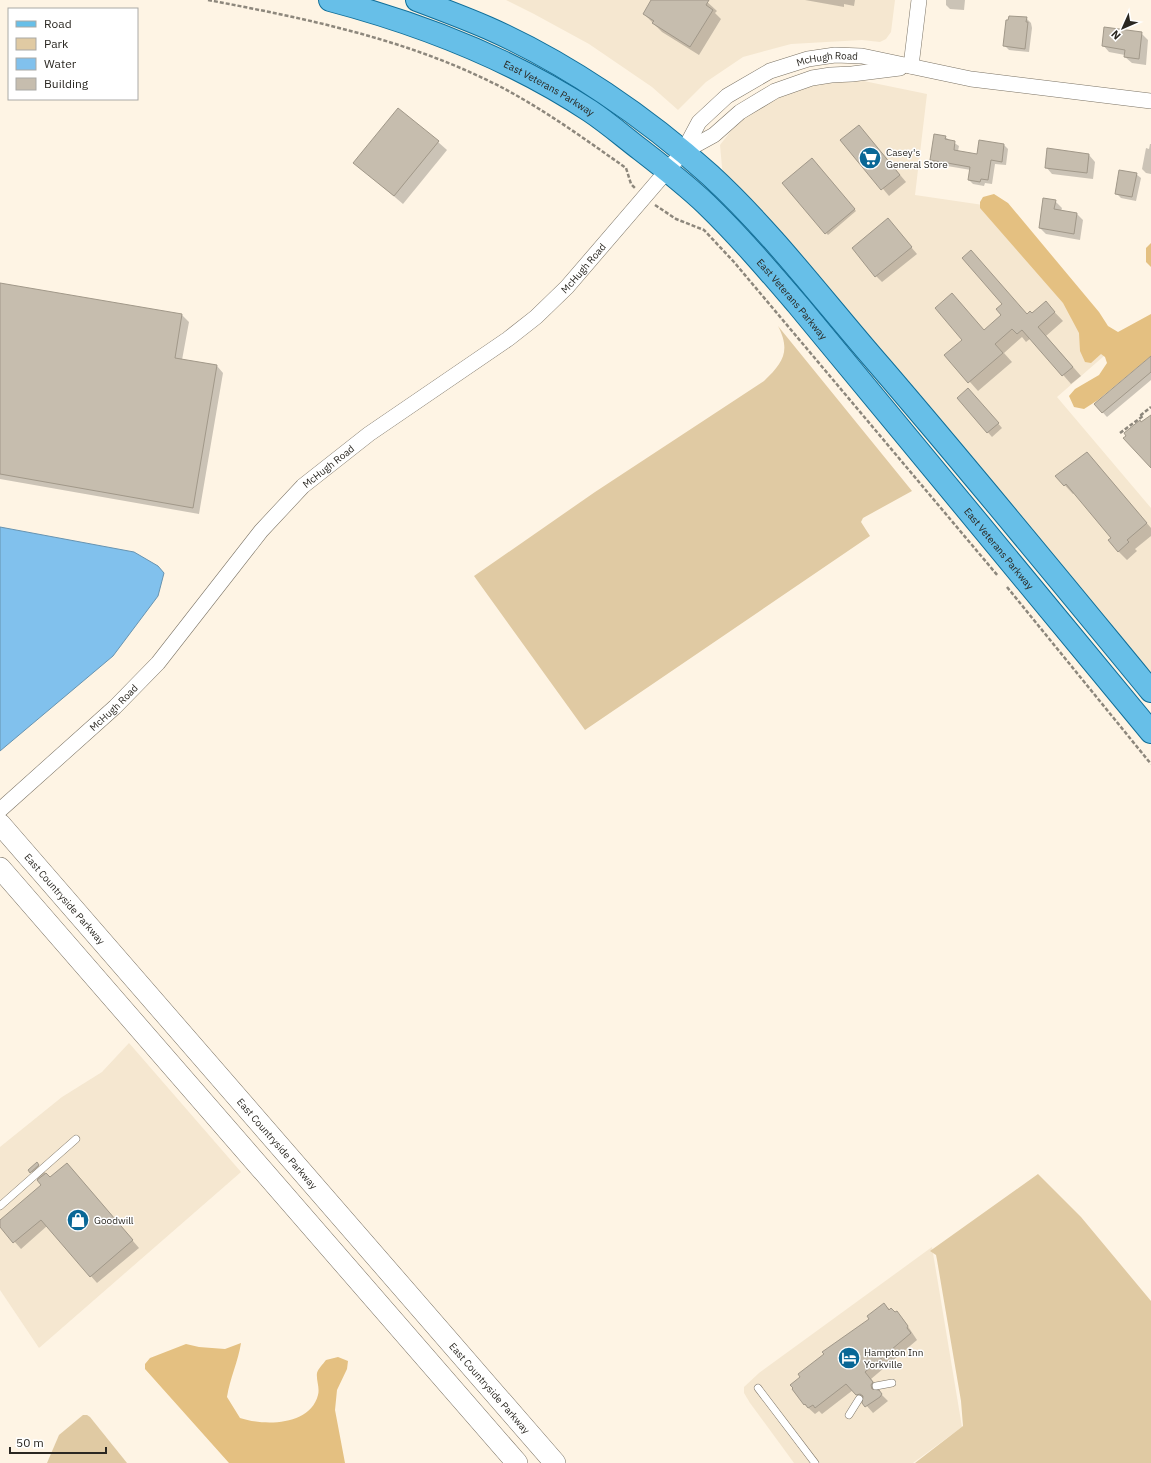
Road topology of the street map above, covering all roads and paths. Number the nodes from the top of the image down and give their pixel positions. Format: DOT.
graph roads {
  1 [pos="208,0"];
  2 [pos="330,0"];
  3 [pos="417,0"];
  4 [pos="919,0"];
  5 [pos="911,66"];
  6 [pos="1151,102"];
  7 [pos="683,152"];
  8 [pos="668,171"];
  9 [pos="635,188"];
  10 [pos="658,208"];
  11 [pos="1151,406"];
  12 [pos="1120,433"];
  13 [pos="999,578"];
  14 [pos="1004,584"];
  15 [pos="1151,691"];
  16 [pos="1151,732"];
  17 [pos="1151,764"];
  18 [pos="0,810"];
  19 [pos="0,824"];
  20 [pos="0,868"];
  21 [pos="76,1138"];
  22 [pos="0,1206"];
  23 [pos="395,1278"];
  24 [pos="372,1297"];
  25 [pos="892,1383"];
  26 [pos="876,1386"];
  27 [pos="758,1388"];
  28 [pos="859,1399"];
  29 [pos="849,1415"];
  30 [pos="545,1460"];
  31 [pos="517,1463"];
  32 [pos="815,1463"];
  1 -- 9 [label="path"];
  2 -- 8 [label="main road, East Veterans Parkway"];
  3 -- 7 [label="main road"];
  4 -- 5 [label="street"];
  5 -- 6 [label="street, McHugh Road"];
  5 -- 7 [label="street, McHugh Road"];
  5 -- 7 [label="street, McHugh Road"];
  7 -- 8 [label="street, McHugh Road"];
  7 -- 15 [label="main road"];
  8 -- 16 [label="main road, East Veterans Parkway"];
  8 -- 18 [label="street, McHugh Road"];
  10 -- 13 [label="path"];
  11 -- 12 [label="path"];
  14 -- 17 [label="path"];
  19 -- 23 [label="street, East Countryside Parkway"];
  20 -- 24 [label="street"];
  21 -- 22 [label="lane"];
  23 -- 24 [label="street"];
  23 -- 30 [label="street, East Countryside Parkway"];
  24 -- 31 [label="street"];
  25 -- 26 [label="lane"];
  27 -- 32 [label="lane"];
  28 -- 29 [label="lane"];
}
